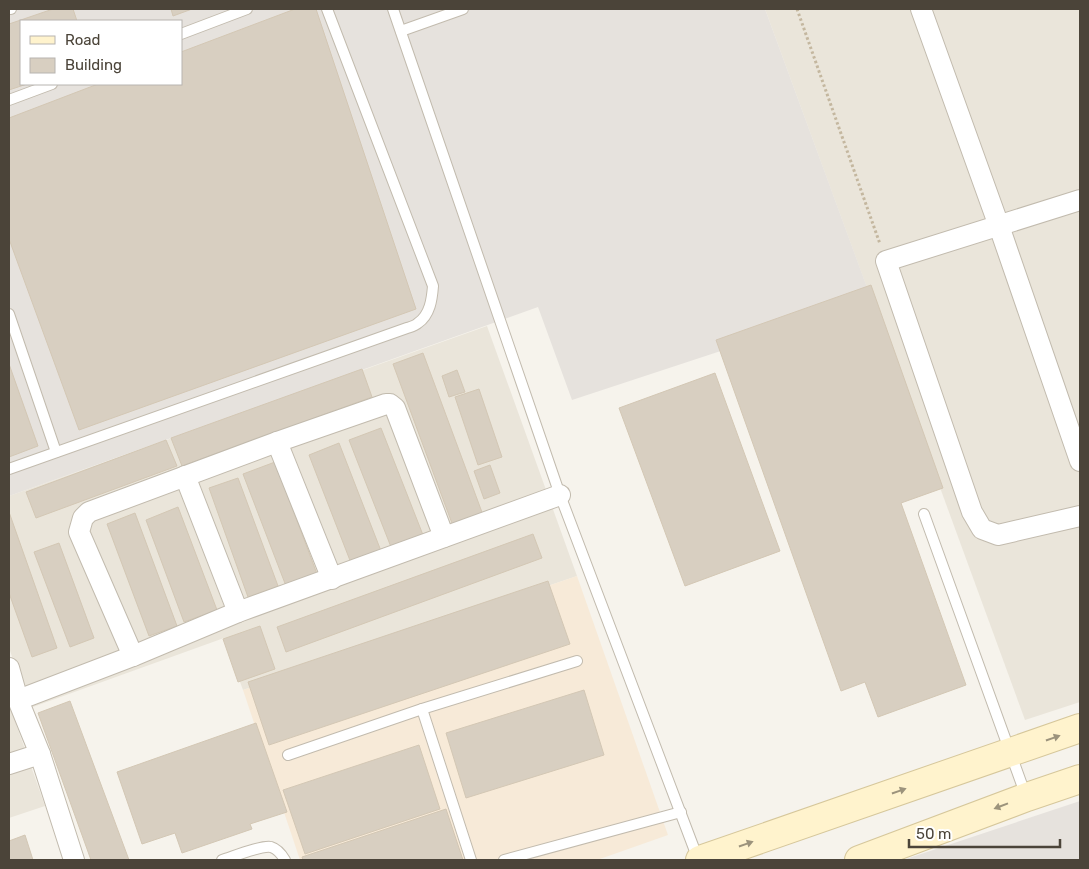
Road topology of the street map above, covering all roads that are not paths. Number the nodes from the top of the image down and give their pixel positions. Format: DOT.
graph roads {
  1 [pos="247,9"];
  2 [pos="327,9"];
  3 [pos="393,9"];
  4 [pos="463,9"];
  5 [pos="921,9"];
  6 [pos="401,31"];
  7 [pos="182,34"];
  8 [pos="49,85"];
  9 [pos="9,100"];
  10 [pos="1080,200"];
  11 [pos="999,226"];
  12 [pos="9,314"];
  13 [pos="277,442"];
  14 [pos="56,452"];
  15 [pos="1080,461"];
  16 [pos="9,470"];
  17 [pos="186,476"];
  18 [pos="560,495"];
  19 [pos="924,514"];
  20 [pos="1080,516"];
  21 [pos="444,537"];
  22 [pos="332,579"];
  23 [pos="238,612"];
  24 [pos="133,656"];
  25 [pos="577,661"];
  26 [pos="9,668"];
  27 [pos="18,700"];
  28 [pos="422,709"];
  29 [pos="1080,728"];
  30 [pos="1010,753"];
  31 [pos="40,754"];
  32 [pos="288,755"];
  33 [pos="9,764"];
  34 [pos="1080,779"];
  35 [pos="1027,797"];
  36 [pos="681,812"];
  37 [pos="74,860"];
  38 [pos="222,860"];
  39 [pos="285,860"];
  40 [pos="472,860"];
  41 [pos="504,860"];
  42 [pos="699,860"];
  43 [pos="859,860"];
  1 -- 7 [label="lane"];
  2 -- 14 [label="lane"];
  3 -- 6 [label="lane"];
  4 -- 6 [label="lane"];
  5 -- 11 [label="street"];
  6 -- 18 [label="lane"];
  8 -- 9 [label="lane"];
  10 -- 11 [label="street"];
  11 -- 15 [label="street"];
  11 -- 20 [label="street"];
  12 -- 14 [label="lane"];
  13 -- 17 [label="street"];
  13 -- 21 [label="street"];
  13 -- 22 [label="street"];
  14 -- 16 [label="lane"];
  17 -- 23 [label="street"];
  17 -- 24 [label="street"];
  18 -- 21 [label="street"];
  18 -- 36 [label="lane"];
  19 -- 30 [label="lane"];
  21 -- 22 [label="street"];
  22 -- 23 [label="street"];
  23 -- 24 [label="street"];
  24 -- 27 [label="street"];
  25 -- 28 [label="lane"];
  26 -- 27 [label="street"];
  27 -- 31 [label="street"];
  28 -- 32 [label="lane"];
  28 -- 40 [label="lane"];
  30 -- 29 [label="street, one-way"];
  30 -- 35 [label="lane"];
  42 -- 30 [label="street, one-way"];
  31 -- 33 [label="street"];
  31 -- 37 [label="street"];
  34 -- 35 [label="street"];
  35 -- 43 [label="street, one-way"];
  36 -- 41 [label="lane"];
  36 -- 42 [label="lane"];
  38 -- 39 [label="lane"];
}
